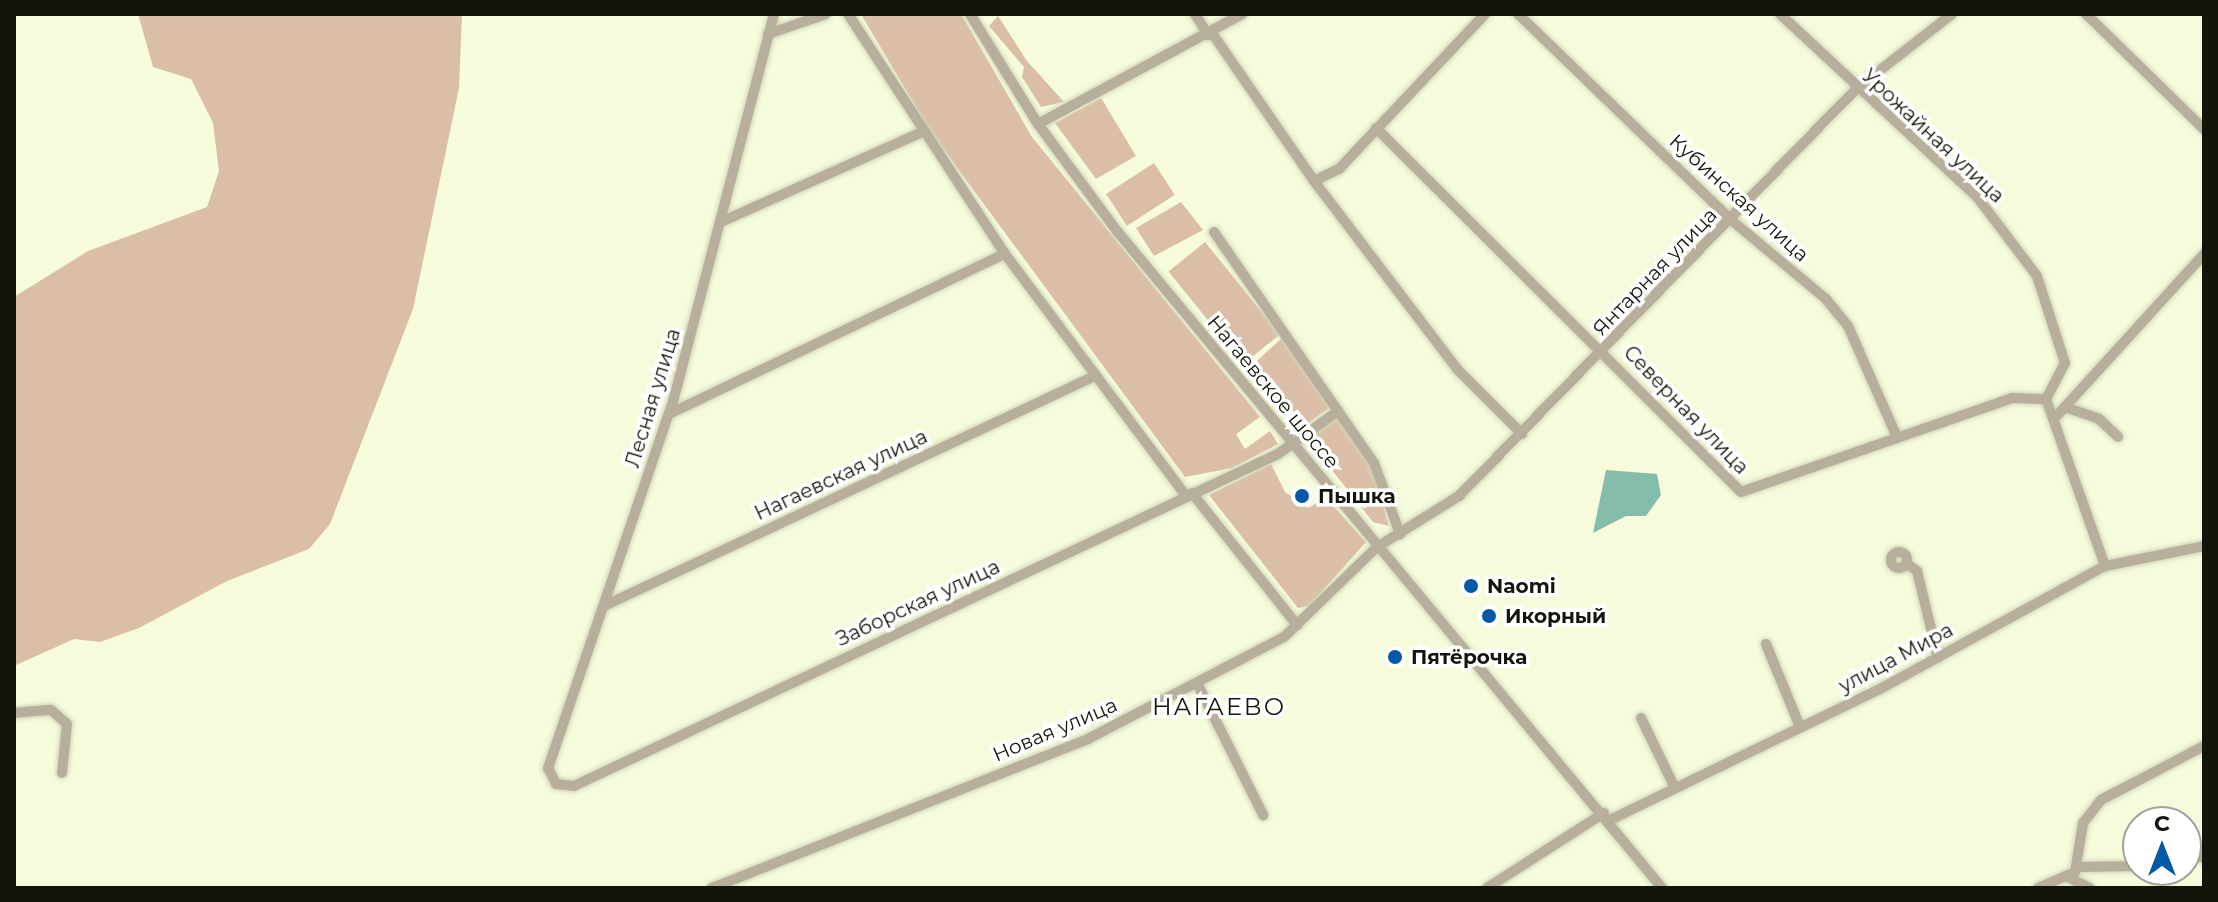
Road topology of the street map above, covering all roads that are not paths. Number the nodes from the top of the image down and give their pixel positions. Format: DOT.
graph roads {
  1 [pos="774,14"];
  2 [pos="826,14"];
  3 [pos="848,14"];
  4 [pos="970,14"];
  5 [pos="1195,14"];
  6 [pos="1242,14"];
  7 [pos="1485,14"];
  8 [pos="1518,14"];
  9 [pos="1780,14"];
  10 [pos="1952,14"];
  11 [pos="2086,14"];
  12 [pos="768,34"];
  13 [pos="1210,34"];
  14 [pos="1856,89"];
  15 [pos="1038,124"];
  16 [pos="1376,128"];
  17 [pos="2204,129"];
  18 [pos="922,132"];
  19 [pos="1314,181"];
  20 [pos="1730,219"];
  21 [pos="721,222"];
  22 [pos="1214,232"];
  23 [pos="1005,254"];
  24 [pos="2204,254"];
  25 [pos="1603,351"];
  26 [pos="1095,376"];
  27 [pos="2046,399"];
  28 [pos="2065,407"];
  29 [pos="1338,411"];
  30 [pos="669,414"];
  31 [pos="2054,419"];
  32 [pos="1522,434"];
  33 [pos="1897,437"];
  34 [pos="2118,437"];
  35 [pos="1291,442"];
  36 [pos="1189,494"];
  37 [pos="1400,534"];
  38 [pos="2204,546"];
  39 [pos="1377,547"];
  40 [pos="1906,563"];
  41 [pos="2105,566"];
  42 [pos="604,606"];
  43 [pos="1297,625"];
  44 [pos="1766,644"];
  45 [pos="1938,657"];
  46 [pos="1197,683"];
  47 [pos="14,713"];
  48 [pos="1641,718"];
  49 [pos="1800,727"];
  50 [pos="2204,746"];
  51 [pos="62,773"];
  52 [pos="556,784"];
  53 [pos="1673,784"];
  54 [pos="1263,815"];
  55 [pos="1607,816"];
  56 [pos="2122,866"];
  57 [pos="2077,867"];
  58 [pos="2070,878"];
  59 [pos="712,888"];
  60 [pos="1487,888"];
  61 [pos="1662,888"];
  62 [pos="2038,888"];
  63 [pos="2090,888"];
  1 -- 12 [label="street, Лесная улица"];
  2 -- 12 [label="street"];
  3 -- 18 [label="street"];
  4 -- 15 [label="street, Нагаевское шоссе"];
  5 -- 13 [label="street"];
  6 -- 13 [label="street"];
  7 -- 16 [label="street"];
  8 -- 20 [label="street, Кубинская улица"];
  9 -- 14 [label="street, Урожайная улица"];
  10 -- 14 [label="street, Янтарная улица"];
  11 -- 17 [label="street"];
  12 -- 21 [label="street, Лесная улица"];
  13 -- 15 [label="street"];
  13 -- 19 [label="street"];
  14 -- 20 [label="street, Янтарная улица"];
  14 -- 27 [label="street, Урожайная улица"];
  15 -- 35 [label="street, Нагаевское шоссе"];
  16 -- 19 [label="street"];
  16 -- 25 [label="street, Северная улица"];
  18 -- 21 [label="street"];
  18 -- 23 [label="street"];
  19 -- 32 [label="street"];
  20 -- 25 [label="street, Янтарная улица"];
  20 -- 33 [label="street, Кубинская улица"];
  21 -- 30 [label="street, Лесная улица"];
  22 -- 29 [label="street"];
  23 -- 26 [label="street"];
  23 -- 30 [label="street"];
  24 -- 28 [label="street"];
  25 -- 32 [label="street, Янтарная улица"];
  25 -- 33 [label="street, Северная улица"];
  26 -- 36 [label="street"];
  26 -- 42 [label="street, Нагаевская улица"];
  27 -- 31 [label="street"];
  27 -- 33 [label="street, Северная улица"];
  28 -- 31 [label="street"];
  28 -- 34 [label="street"];
  29 -- 35 [label="street, Заборская улица"];
  29 -- 37 [label="street"];
  30 -- 42 [label="street, Лесная улица"];
  31 -- 41 [label="street"];
  32 -- 37 [label="street, Янтарная улица"];
  35 -- 36 [label="street, Заборская улица"];
  35 -- 39 [label="street, Нагаевское шоссе"];
  36 -- 43 [label="street"];
  36 -- 52 [label="street, Заборская улица"];
  37 -- 39 [label="street, Янтарная улица"];
  38 -- 41 [label="street, улица Мира"];
  39 -- 43 [label="street, Новая улица"];
  39 -- 55 [label="street, Нагаевское шоссе"];
  40 -- 45 [label="street"];
  41 -- 45 [label="street, улица Мира"];
  42 -- 52 [label="street, Лесная улица"];
  43 -- 46 [label="street, Новая улица"];
  44 -- 49 [label="street"];
  45 -- 49 [label="street, улица Мира"];
  46 -- 54 [label="street"];
  46 -- 59 [label="street, Новая улица"];
  47 -- 51 [label="street"];
  48 -- 53 [label="street"];
  49 -- 53 [label="street, улица Мира"];
  50 -- 57 [label="street"];
  53 -- 55 [label="street, улица Мира"];
  55 -- 60 [label="street, улица Мира"];
  55 -- 61 [label="street, Нагаевское шоссе"];
  56 -- 57 [label="street"];
  57 -- 58 [label="street"];
  58 -- 62 [label="street"];
  58 -- 63 [label="street"];
}
